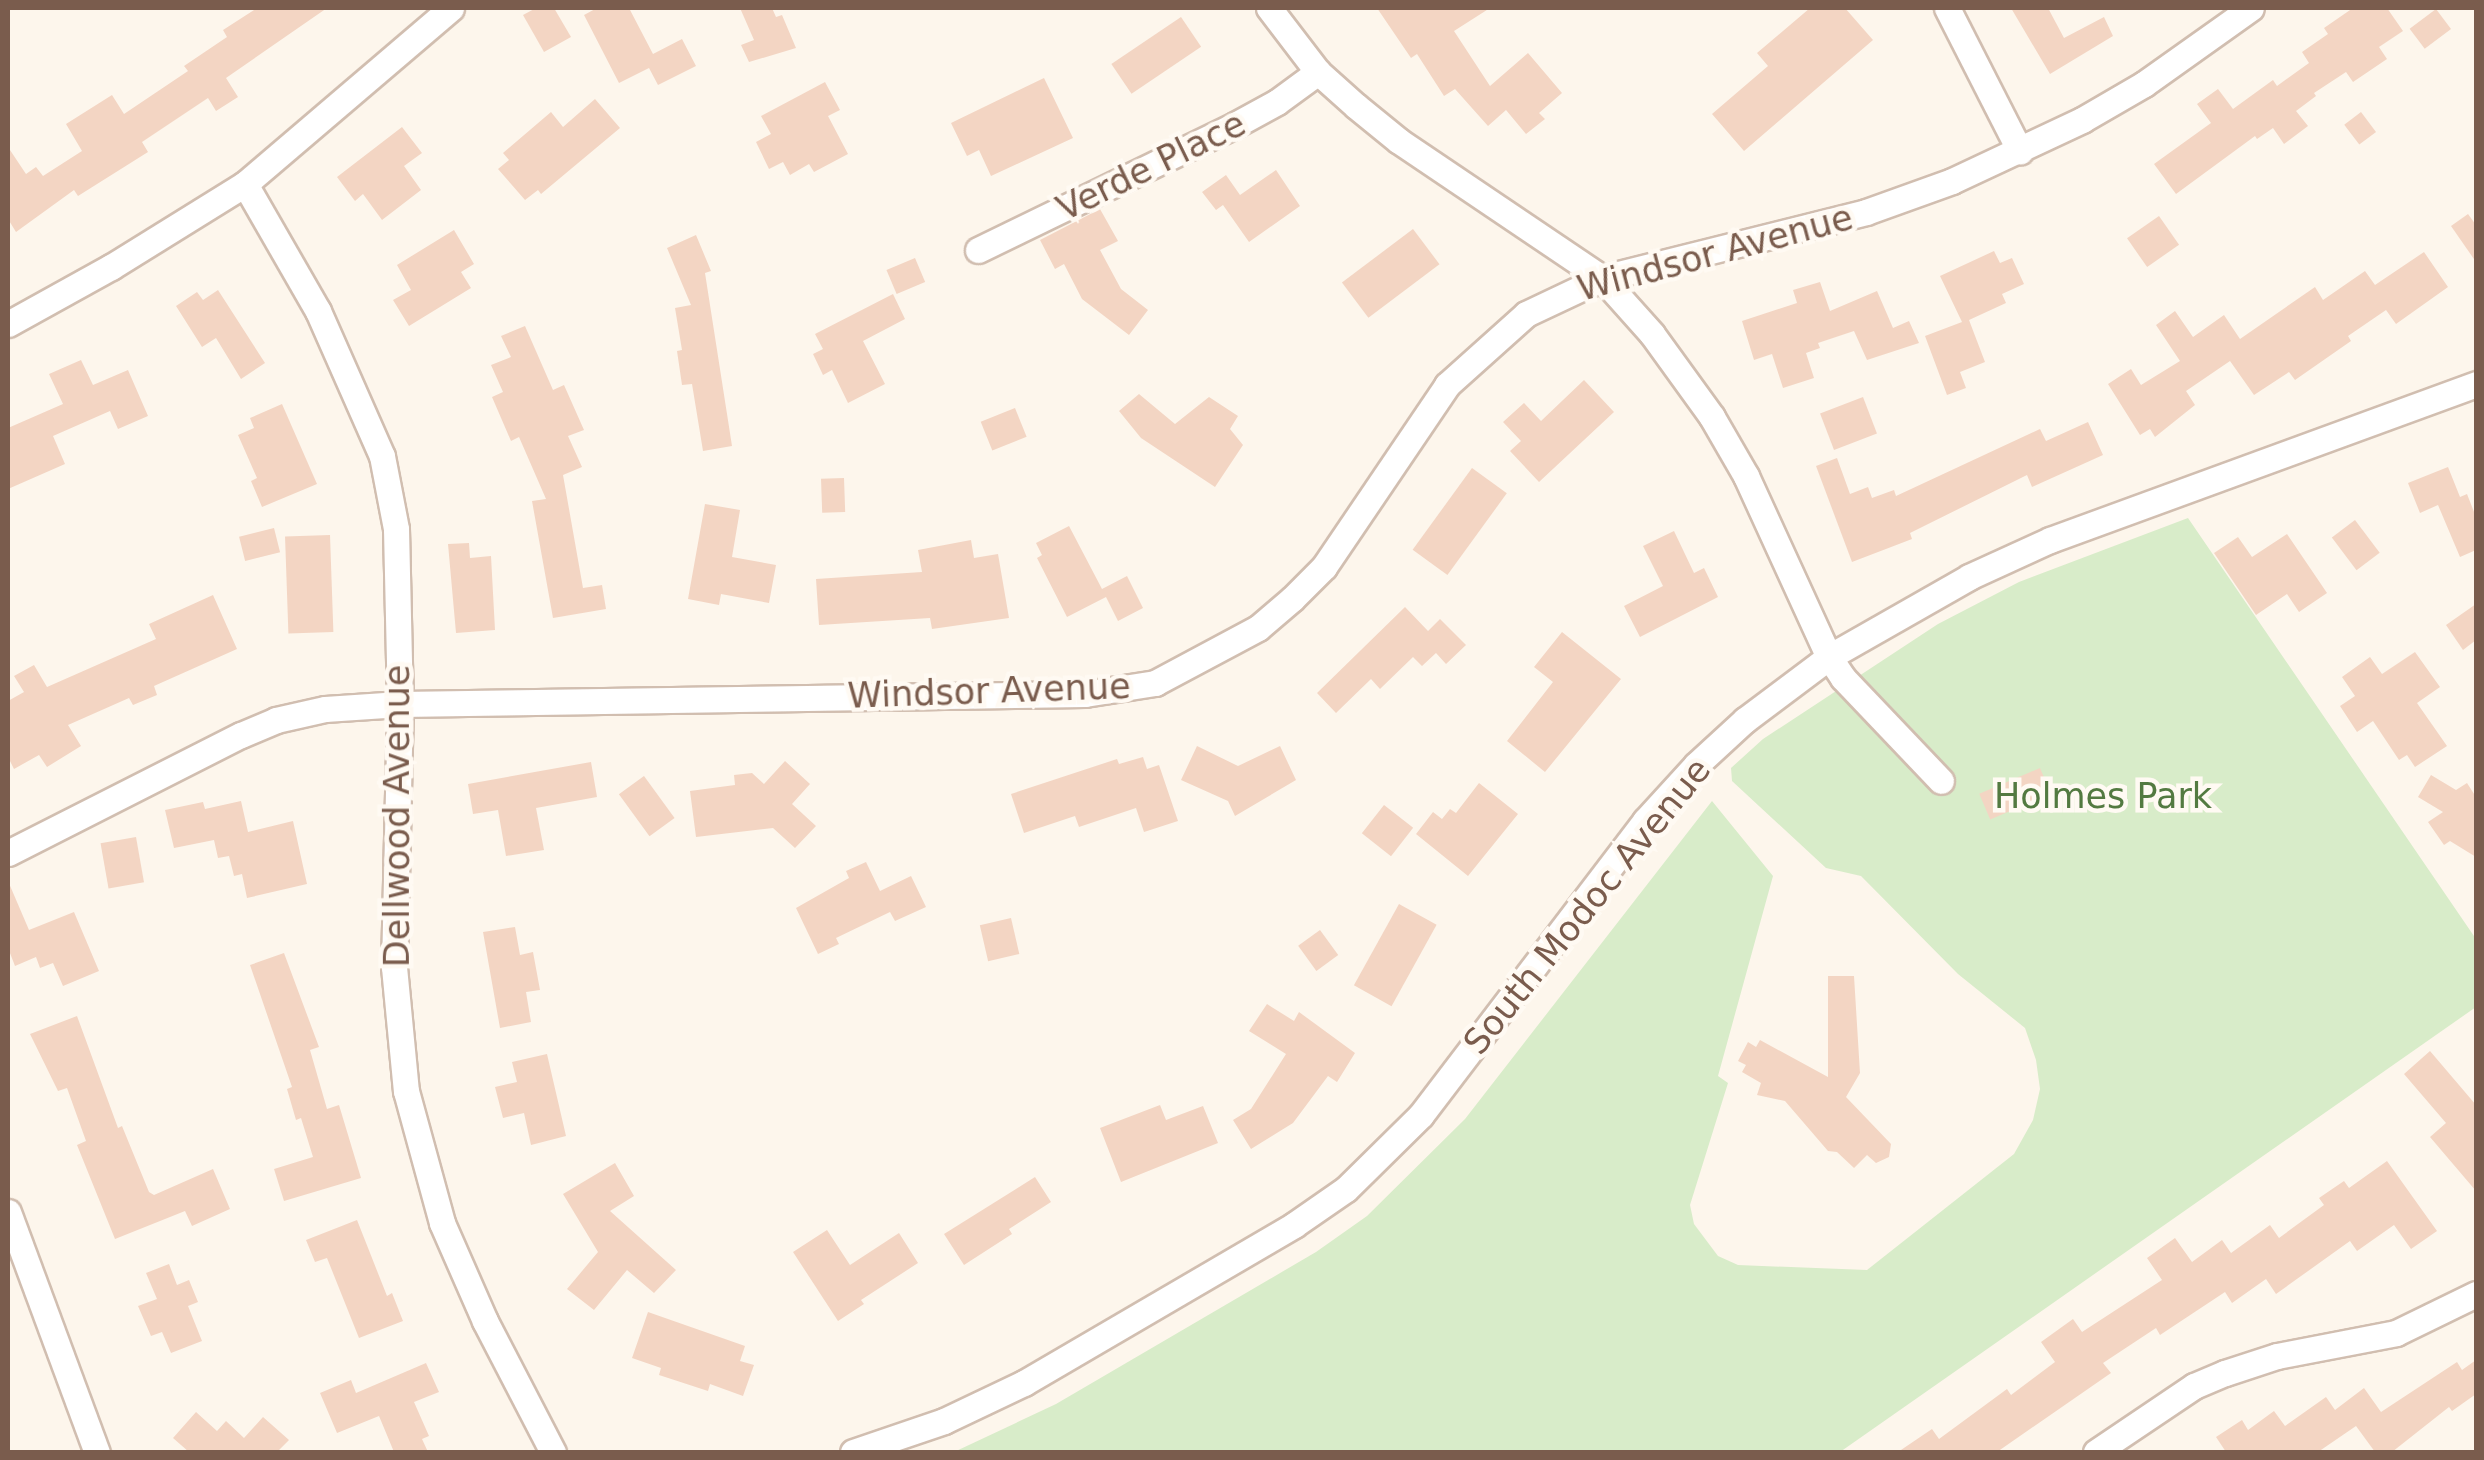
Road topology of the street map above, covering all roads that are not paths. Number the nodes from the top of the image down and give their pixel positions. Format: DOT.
graph roads {
  1 [pos="451,8"];
  2 [pos="1269,8"];
  3 [pos="1947,8"];
  4 [pos="2251,8"];
  5 [pos="1318,72"];
  6 [pos="2020,152"];
  7 [pos="245,184"];
  8 [pos="978,250"];
  9 [pos="1602,278"];
  10 [pos="8,324"];
  11 [pos="2476,384"];
  12 [pos="1829,657"];
  13 [pos="400,704"];
  14 [pos="1941,781"];
  15 [pos="8,853"];
  16 [pos="8,1212"];
  17 [pos="2476,1294"];
  18 [pos="97,1452"];
  19 [pos="553,1452"];
  20 [pos="853,1452"];
  21 [pos="2096,1452"];
  1 -- 7 [label="street"];
  2 -- 5 [label="street"];
  3 -- 6 [label="street"];
  4 -- 6 [label="street, Windsor Avenue"];
  5 -- 8 [label="street, Verde Place"];
  5 -- 9 [label="street"];
  6 -- 9 [label="street, Windsor Avenue"];
  7 -- 10 [label="street"];
  7 -- 13 [label="street, Dellwood Avenue"];
  9 -- 12 [label="street"];
  9 -- 13 [label="street, Windsor Avenue"];
  11 -- 12 [label="street, South Modoc Avenue"];
  12 -- 14 [label="street"];
  12 -- 20 [label="street, South Modoc Avenue"];
  13 -- 15 [label="street, Windsor Avenue"];
  13 -- 19 [label="street, Dellwood Avenue"];
  16 -- 18 [label="street"];
  17 -- 21 [label="street"];
}
